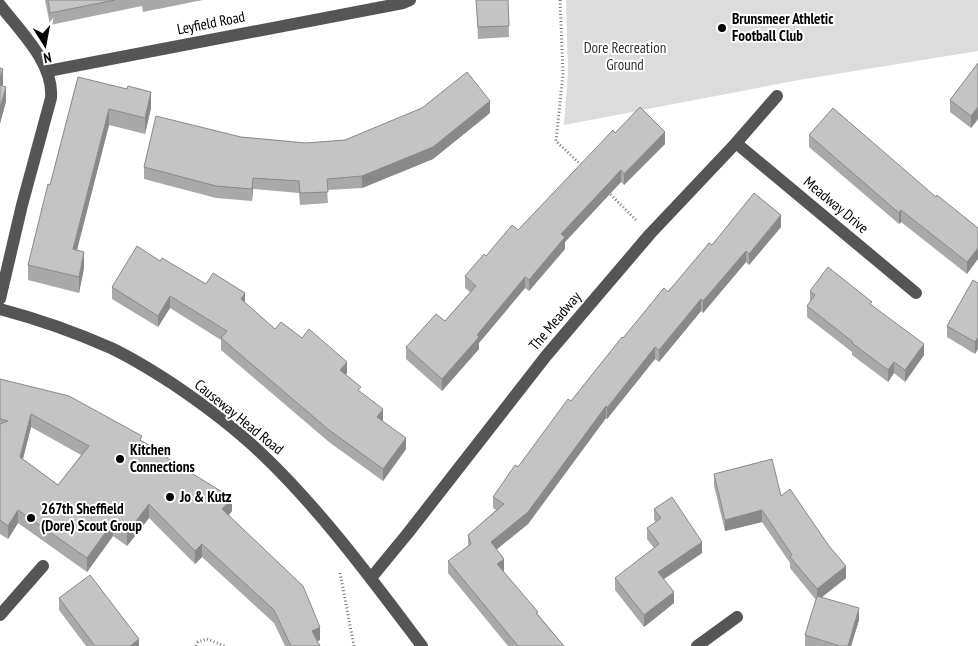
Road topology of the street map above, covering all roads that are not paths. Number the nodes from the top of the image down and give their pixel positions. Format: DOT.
graph roads {
  1 [pos="410,0"];
  2 [pos="0,5"];
  3 [pos="48,71"];
  4 [pos="777,96"];
  5 [pos="736,143"];
  6 [pos="916,293"];
  7 [pos="0,299"];
  8 [pos="0,310"];
  9 [pos="43,566"];
  10 [pos="371,578"];
  11 [pos="0,615"];
  12 [pos="737,617"];
  13 [pos="422,646"];
  14 [pos="697,646"];
  1 -- 3 [label="street, Leyfield Road"];
  2 -- 3 [label="street"];
  3 -- 7 [label="street"];
  4 -- 5 [label="street, The Meadway"];
  5 -- 6 [label="street, Meadway Drive"];
  5 -- 10 [label="street, The Meadway"];
  8 -- 10 [label="street, Causeway Head Road"];
  9 -- 11 [label="street"];
  10 -- 13 [label="street, Causeway Head Road"];
  12 -- 14 [label="street"];
}
